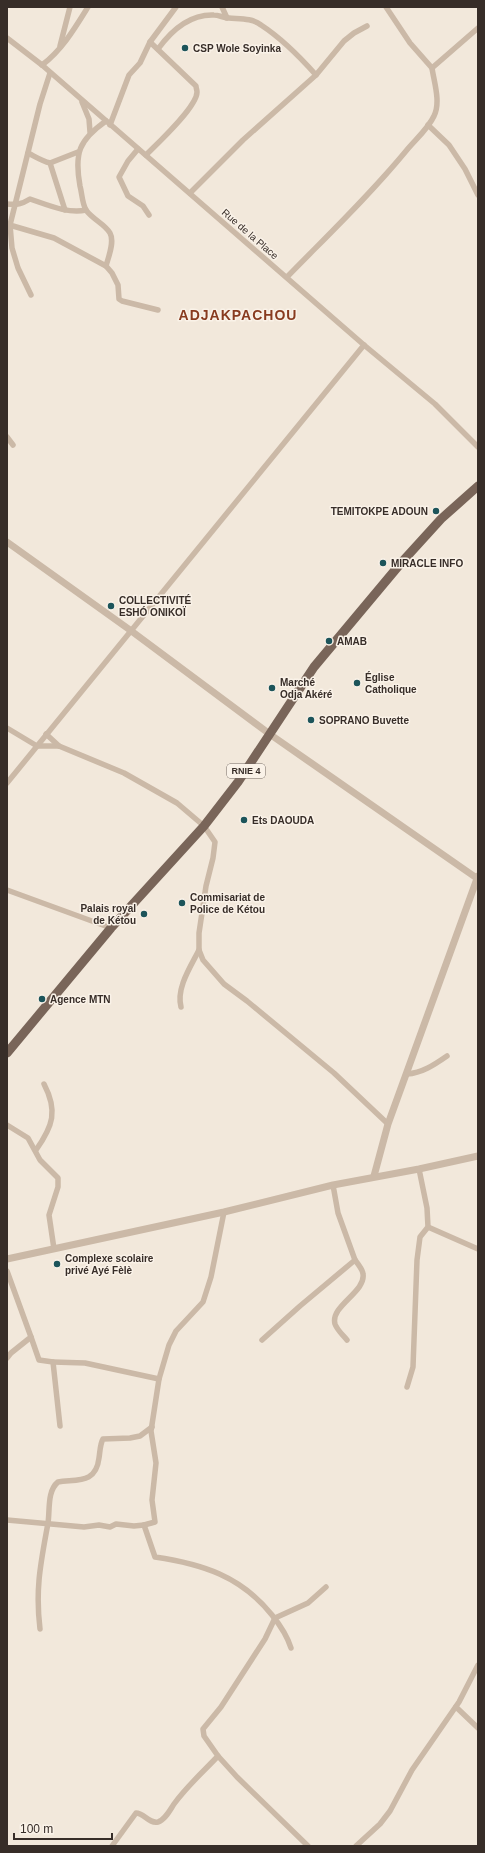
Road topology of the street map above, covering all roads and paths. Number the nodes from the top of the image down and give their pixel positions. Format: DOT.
graph roads {
  1 [pos="70,7"];
  2 [pos="88,7"];
  3 [pos="176,7"];
  4 [pos="222,7"];
  5 [pos="386,7"];
  6 [pos="227,18"];
  7 [pos="367,26"];
  8 [pos="478,28"];
  9 [pos="7,38"];
  10 [pos="150,42"];
  11 [pos="59,48"];
  12 [pos="158,49"];
  13 [pos="42,65"];
  14 [pos="432,68"];
  15 [pos="50,73"];
  16 [pos="316,75"];
  17 [pos="80,98"];
  18 [pos="108,123"];
  19 [pos="428,125"];
  20 [pos="90,132"];
  21 [pos="138,149"];
  22 [pos="78,152"];
  23 [pos="28,153"];
  24 [pos="146,155"];
  25 [pos="50,163"];
  26 [pos="190,193"];
  27 [pos="478,195"];
  28 [pos="7,204"];
  29 [pos="15,205"];
  30 [pos="65,210"];
  31 [pos="86,210"];
  32 [pos="149,215"];
  33 [pos="10,225"];
  34 [pos="106,266"];
  35 [pos="287,277"];
  36 [pos="31,295"];
  37 [pos="158,310"];
  38 [pos="364,345"];
  39 [pos="7,437"];
  40 [pos="7,443"];
  41 [pos="478,447"];
  42 [pos="478,486"];
  43 [pos="7,542"];
  44 [pos="130,630"];
  45 [pos="8,730"];
  46 [pos="46,734"];
  47 [pos="271,735"];
  48 [pos="37,746"];
  49 [pos="60,746"];
  50 [pos="7,783"];
  51 [pos="204,826"];
  52 [pos="478,878"];
  53 [pos="7,890"];
  54 [pos="111,928"];
  55 [pos="199,950"];
  56 [pos="181,1007"];
  57 [pos="7,1053"];
  58 [pos="447,1056"];
  59 [pos="406,1074"];
  60 [pos="44,1084"];
  61 [pos="388,1124"];
  62 [pos="7,1125"];
  63 [pos="36,1150"];
  64 [pos="478,1156"];
  65 [pos="419,1169"];
  66 [pos="374,1176"];
  67 [pos="333,1185"];
  68 [pos="224,1212"];
  69 [pos="428,1227"];
  70 [pos="54,1249"];
  71 [pos="478,1249"];
  72 [pos="7,1259"];
  73 [pos="355,1260"];
  74 [pos="7,1271"];
  75 [pos="30,1337"];
  76 [pos="262,1340"];
  77 [pos="347,1340"];
  78 [pos="7,1358"];
  79 [pos="53,1362"];
  80 [pos="159,1379"];
  81 [pos="407,1387"];
  82 [pos="60,1426"];
  83 [pos="152,1427"];
  84 [pos="7,1520"];
  85 [pos="48,1522"];
  86 [pos="144,1525"];
  87 [pos="326,1587"];
  88 [pos="275,1618"];
  89 [pos="40,1629"];
  90 [pos="290,1648"];
  91 [pos="478,1665"];
  92 [pos="456,1707"];
  93 [pos="478,1728"];
  94 [pos="218,1756"];
  95 [pos="112,1846"];
  96 [pos="308,1846"];
  97 [pos="356,1846"];
  1 -- 11 [label="street"];
  2 -- 11 [label="street"];
  3 -- 10 [label="street"];
  4 -- 6 [label="street"];
  5 -- 14 [label="street"];
  6 -- 12 [label="street"];
  6 -- 16 [label="street"];
  7 -- 16 [label="street"];
  8 -- 14 [label="street"];
  9 -- 13 [label="street, Rue de la Place"];
  10 -- 12 [label="street"];
  10 -- 18 [label="street"];
  11 -- 13 [label="street"];
  12 -- 24 [label="street"];
  13 -- 15 [label="street, Rue de la Place"];
  14 -- 19 [label="street"];
  15 -- 17 [label="street, Rue de la Place"];
  15 -- 23 [label="street"];
  16 -- 26 [label="street"];
  17 -- 18 [label="street, Rue de la Place"];
  17 -- 20 [label="street"];
  18 -- 20 [label="street"];
  18 -- 21 [label="street, Rue de la Place"];
  19 -- 27 [label="street"];
  19 -- 35 [label="street"];
  20 -- 22 [label="street"];
  21 -- 24 [label="street, Rue de la Place"];
  21 -- 32 [label="street"];
  22 -- 25 [label="street"];
  22 -- 31 [label="street"];
  23 -- 25 [label="street"];
  23 -- 29 [label="street"];
  24 -- 26 [label="street, Rue de la Place"];
  25 -- 30 [label="street"];
  26 -- 35 [label="street, Rue de la Place"];
  28 -- 29 [label="street"];
  29 -- 30 [label="street"];
  29 -- 33 [label="street"];
  30 -- 31 [label="street"];
  31 -- 34 [label="street"];
  33 -- 34 [label="street"];
  33 -- 36 [label="street"];
  34 -- 37 [label="street"];
  35 -- 38 [label="street, Rue de la Place"];
  38 -- 41 [label="street, Rue de la Place"];
  38 -- 44 [label="street"];
  39 -- 40 [label="street"];
  42 -- 47 [label="main road, RNIE 4"];
  43 -- 44 [label="street"];
  44 -- 46 [label="street"];
  44 -- 47 [label="street"];
  45 -- 48 [label="street"];
  46 -- 48 [label="street"];
  46 -- 49 [label="street"];
  47 -- 51 [label="main road, RNIE 4"];
  47 -- 52 [label="street"];
  48 -- 49 [label="street"];
  48 -- 50 [label="street"];
  49 -- 51 [label="street"];
  51 -- 54 [label="main road, RNIE 4"];
  51 -- 55 [label="street"];
  52 -- 59 [label="street"];
  53 -- 54 [label="street"];
  54 -- 57 [label="main road, RNIE 4"];
  55 -- 56 [label="street"];
  55 -- 61 [label="street"];
  58 -- 59 [label="street"];
  59 -- 61 [label="street"];
  60 -- 63 [label="street"];
  61 -- 66 [label="street"];
  62 -- 63 [label="street"];
  63 -- 70 [label="street"];
  64 -- 65 [label="street"];
  65 -- 66 [label="street"];
  65 -- 69 [label="street"];
  66 -- 67 [label="street"];
  67 -- 68 [label="street"];
  67 -- 73 [label="street"];
  68 -- 70 [label="street"];
  68 -- 80 [label="street"];
  69 -- 71 [label="street"];
  69 -- 81 [label="street"];
  70 -- 72 [label="street"];
  73 -- 76 [label="street"];
  73 -- 77 [label="street"];
  74 -- 75 [label="street"];
  75 -- 78 [label="street"];
  75 -- 79 [label="street"];
  79 -- 80 [label="street"];
  79 -- 82 [label="street"];
  80 -- 83 [label="street"];
  83 -- 85 [label="street"];
  83 -- 86 [label="street"];
  84 -- 85 [label="street"];
  85 -- 86 [label="street"];
  85 -- 89 [label="street"];
  86 -- 88 [label="street"];
  87 -- 88 [label="street"];
  88 -- 90 [label="street"];
  88 -- 94 [label="street"];
  91 -- 92 [label="street"];
  92 -- 93 [label="street"];
  92 -- 97 [label="street"];
  94 -- 95 [label="street"];
  94 -- 96 [label="street"];
}
